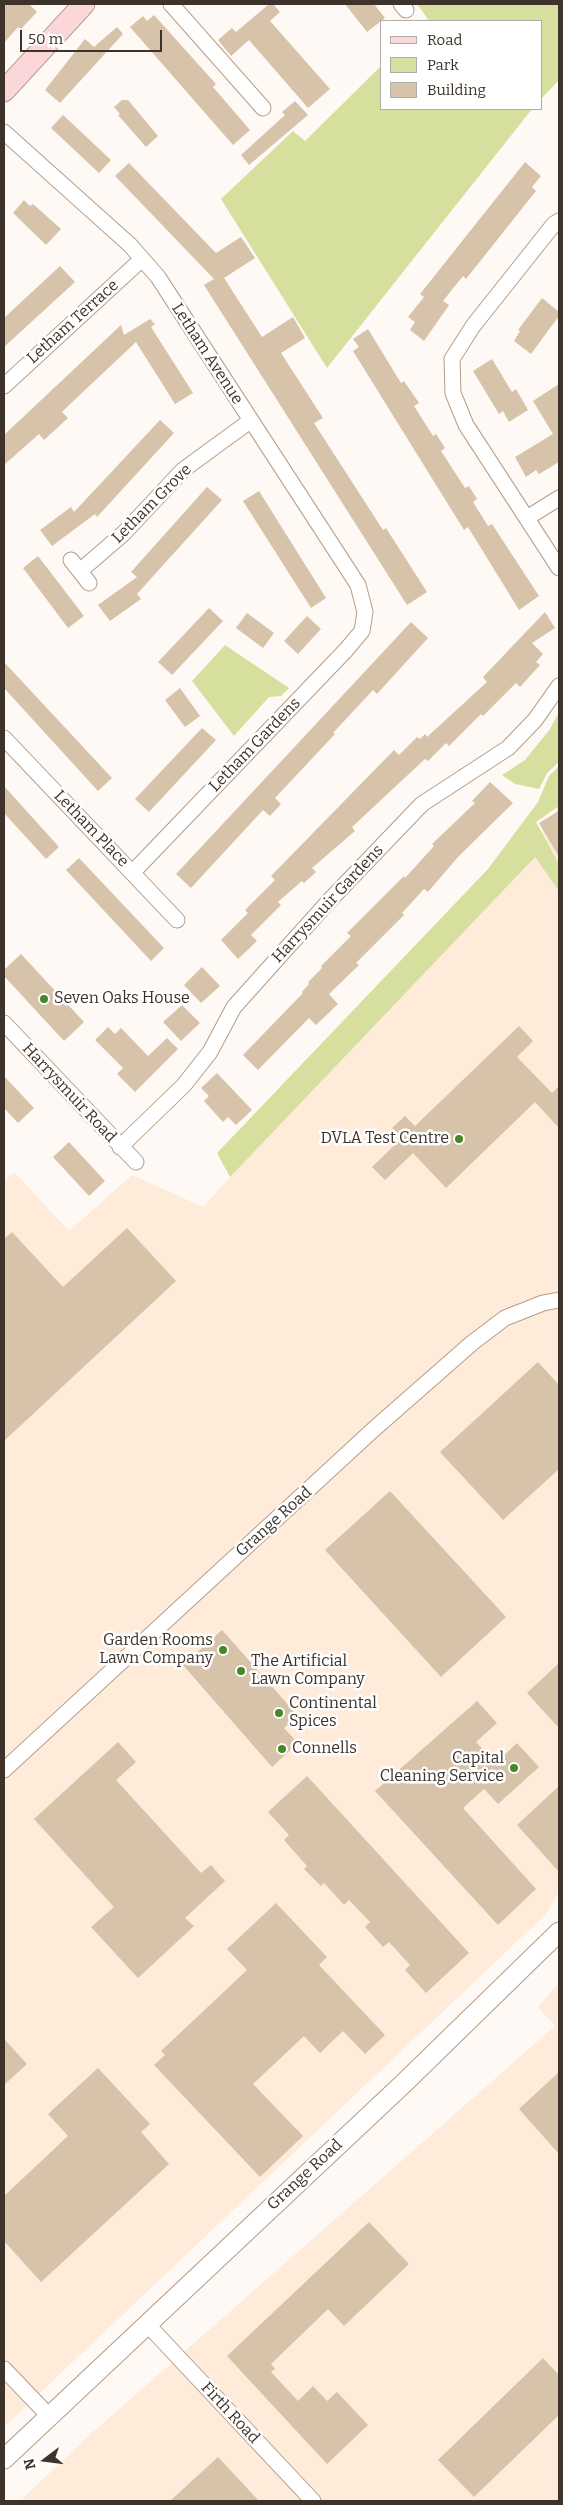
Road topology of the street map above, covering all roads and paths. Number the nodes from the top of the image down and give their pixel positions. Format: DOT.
graph roads {
  1 [pos="84,4"];
  2 [pos="171,4"];
  3 [pos="4,91"];
  4 [pos="263,108"];
  5 [pos="7,142"];
  6 [pos="559,221"];
  7 [pos="142,259"];
  8 [pos="4,386"];
  9 [pos="250,421"];
  10 [pos="559,498"];
  11 [pos="527,518"];
  12 [pos="559,568"];
  13 [pos="80,572"];
  14 [pos="365,612"];
  15 [pos="559,686"];
  16 [pos="4,738"];
  17 [pos="133,872"];
  18 [pos="177,920"];
  19 [pos="4,1023"];
  20 [pos="120,1147"];
  21 [pos="136,1162"];
  22 [pos="559,1300"];
  23 [pos="4,1770"];
  24 [pos="559,1932"];
  25 [pos="147,2324"];
  26 [pos="4,2369"];
  27 [pos="49,2416"];
  28 [pos="4,2459"];
  29 [pos="313,2501"];
  1 -- 3 [label="main road"];
  2 -- 4 [label="street"];
  5 -- 7 [label="street, Letham Avenue"];
  6 -- 11 [label="street"];
  7 -- 8 [label="street, Letham Terrace"];
  7 -- 9 [label="street, Letham Avenue"];
  9 -- 13 [label="street, Letham Grove"];
  9 -- 14 [label="street, Letham Avenue"];
  10 -- 11 [label="street"];
  11 -- 12 [label="street"];
  14 -- 17 [label="street, Letham Gardens"];
  15 -- 20 [label="street, Harrysmuir Gardens"];
  16 -- 17 [label="street, Letham Place"];
  17 -- 18 [label="street, Letham Place"];
  19 -- 20 [label="street, Harrysmuir Road"];
  20 -- 21 [label="street, Harrysmuir Road"];
  22 -- 23 [label="street, Grange Road"];
  24 -- 25 [label="street, Grange Road"];
  25 -- 27 [label="street, Grange Road"];
  25 -- 29 [label="street, Firth Road"];
  26 -- 27 [label="street"];
  27 -- 28 [label="street, Grange Road"];
}
